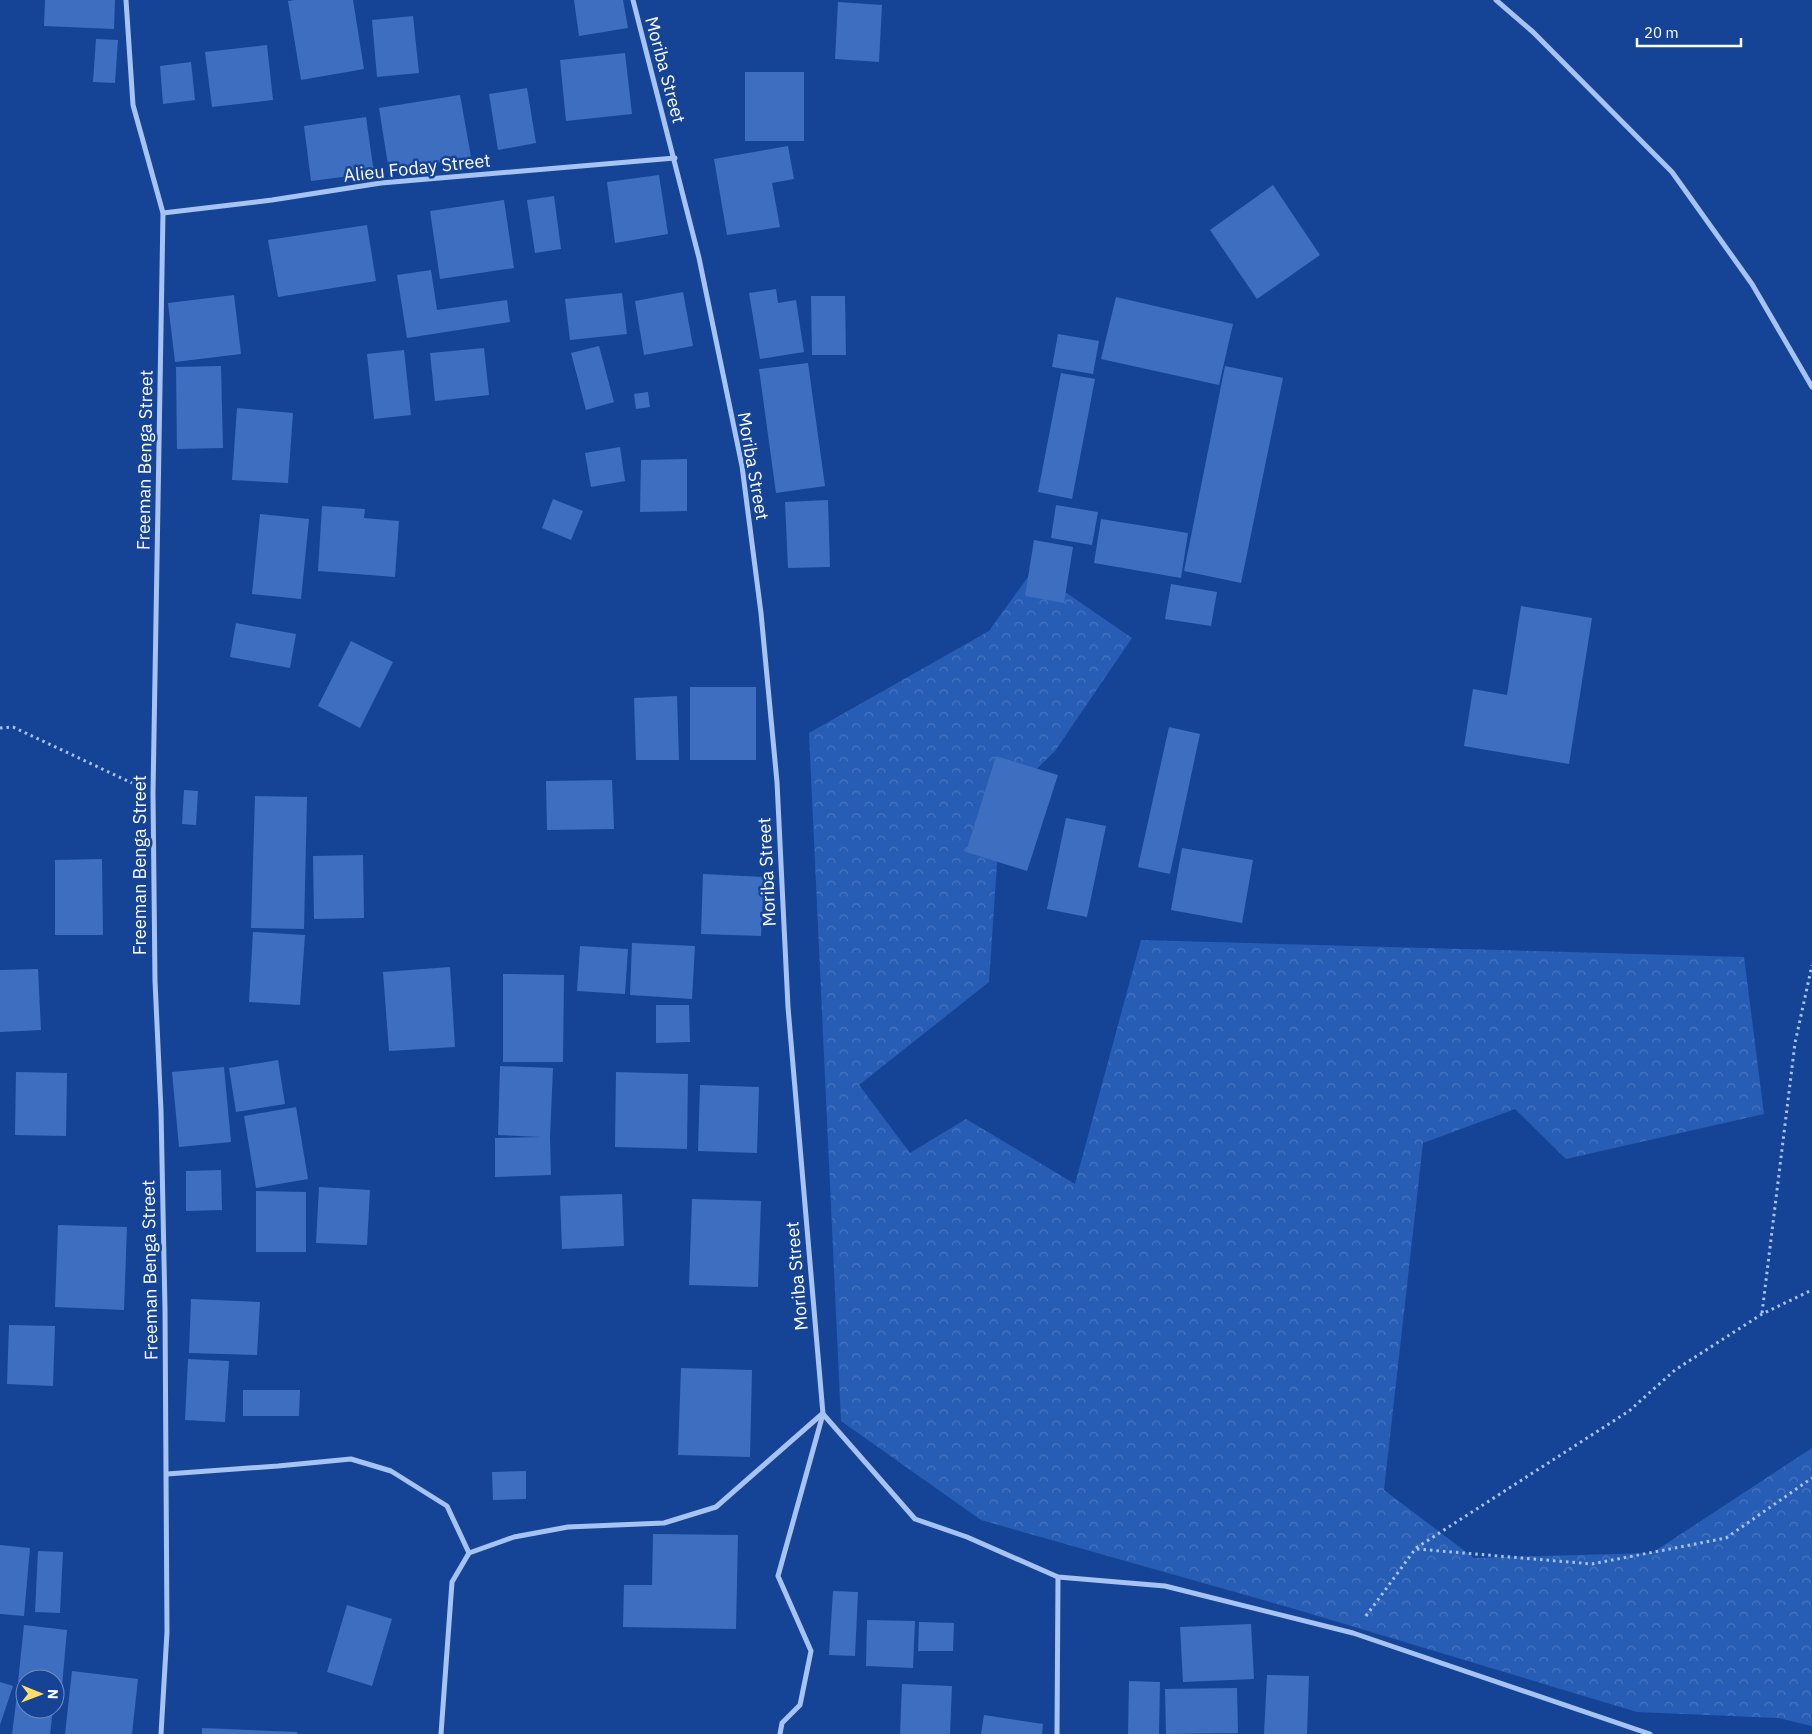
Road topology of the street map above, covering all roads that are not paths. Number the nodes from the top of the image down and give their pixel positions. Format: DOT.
graph roads {
  1 [pos="126,0"];
  2 [pos="633,0"];
  3 [pos="1496,0"];
  4 [pos="675,158"];
  5 [pos="163,213"];
  6 [pos="1812,387"];
  7 [pos="822,1414"];
  8 [pos="166,1474"];
  9 [pos="469,1553"];
  10 [pos="1058,1577"];
  11 [pos="161,1734"];
  12 [pos="440,1734"];
  13 [pos="780,1734"];
  14 [pos="1057,1734"];
  15 [pos="1650,1734"];
  1 -- 5 [label="street, Freeman Benga Street"];
  2 -- 4 [label="street, Moriba Street"];
  3 -- 6 [label="street"];
  4 -- 5 [label="street, Alieu Foday Street"];
  4 -- 7 [label="street, Moriba Street"];
  5 -- 8 [label="street, Freeman Benga Street"];
  7 -- 9 [label="street"];
  7 -- 10 [label="street"];
  7 -- 13 [label="street, Moriba Street"];
  8 -- 9 [label="street"];
  8 -- 11 [label="street, Freeman Benga Street"];
  9 -- 12 [label="street"];
  10 -- 14 [label="street"];
  10 -- 15 [label="street"];
}
